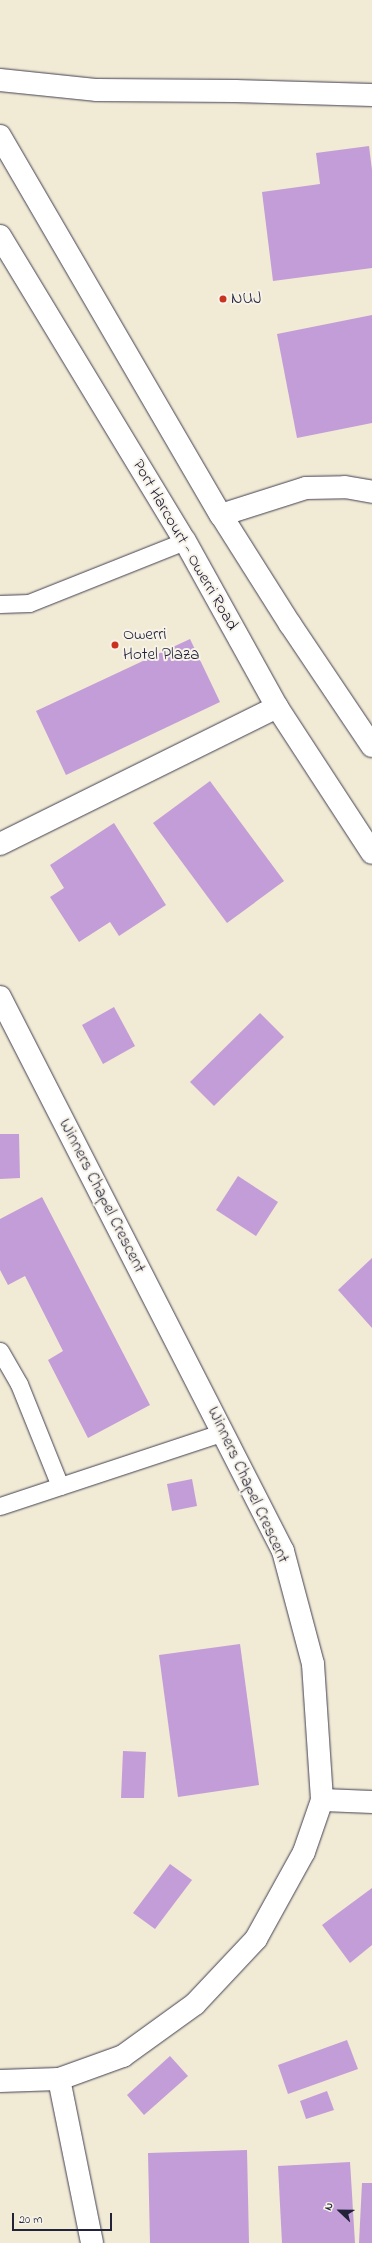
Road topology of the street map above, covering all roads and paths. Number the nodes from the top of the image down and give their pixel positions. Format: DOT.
graph roads {
  1 [pos="0,80"];
  2 [pos="372,95"];
  3 [pos="0,136"];
  4 [pos="0,236"];
  5 [pos="372,492"];
  6 [pos="220,515"];
  7 [pos="185,541"];
  8 [pos="0,604"];
  9 [pos="277,707"];
  10 [pos="372,746"];
  11 [pos="0,844"];
  12 [pos="372,853"];
  13 [pos="0,997"];
  14 [pos="0,1351"];
  15 [pos="224,1432"];
  16 [pos="60,1486"];
  17 [pos="0,1506"];
  18 [pos="322,1800"];
  19 [pos="372,1802"];
  20 [pos="58,2079"];
  21 [pos="0,2082"];
  22 [pos="92,2243"];
  1 -- 2 [label="street"];
  3 -- 6 [label="street"];
  4 -- 7 [label="street, Port Harcourt - Owerri Road"];
  5 -- 6 [label="street"];
  6 -- 10 [label="street"];
  7 -- 8 [label="lane"];
  7 -- 9 [label="street, Port Harcourt - Owerri Road"];
  9 -- 11 [label="street"];
  9 -- 12 [label="street, Port Harcourt - Owerri Road"];
  13 -- 15 [label="street, Winners Chapel Crescent"];
  14 -- 16 [label="lane"];
  15 -- 16 [label="lane"];
  15 -- 18 [label="street, Winners Chapel Crescent"];
  16 -- 17 [label="lane"];
  18 -- 19 [label="street"];
  18 -- 20 [label="street, Winners Chapel Crescent"];
  20 -- 21 [label="street, Winners Chapel Crescent"];
  20 -- 22 [label="street"];
}
